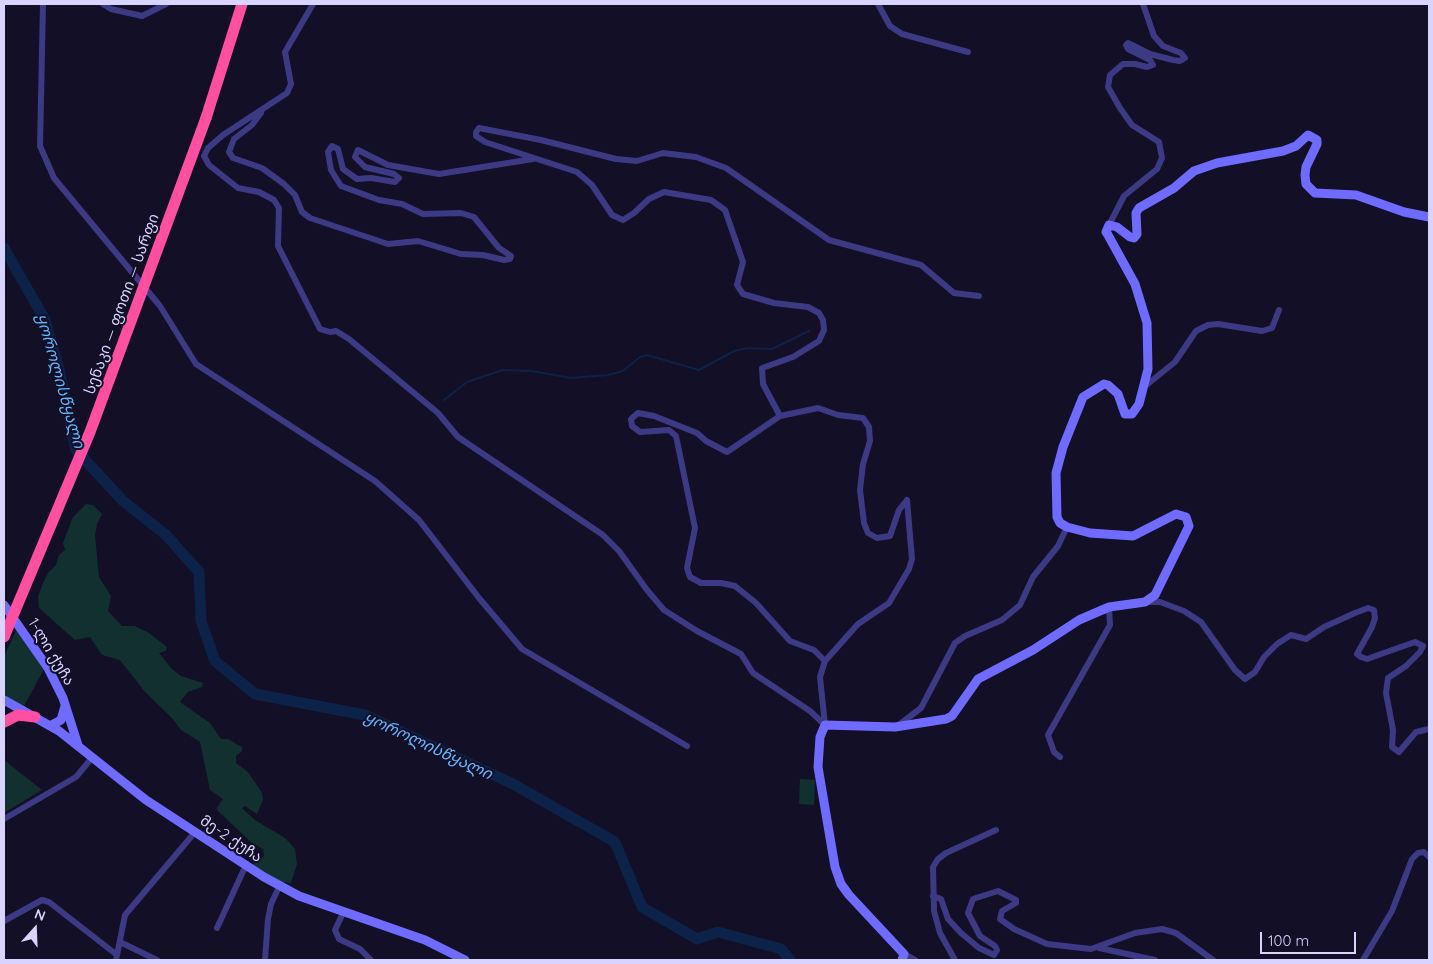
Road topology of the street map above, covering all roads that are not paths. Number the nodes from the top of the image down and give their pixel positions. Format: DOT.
graph roads {
  1 [pos="43,4"];
  2 [pos="103,4"];
  3 [pos="166,4"];
  4 [pos="242,4"];
  5 [pos="313,4"];
  6 [pos="878,4"];
  7 [pos="1143,4"];
  8 [pos="968,52"];
  9 [pos="263,110"];
  10 [pos="534,159"];
  11 [pos="1429,217"];
  12 [pos="1109,225"];
  13 [pos="979,296"];
  14 [pos="1280,310"];
  15 [pos="1144,386"];
  16 [pos="780,416"];
  17 [pos="1067,527"];
  18 [pos="1145,602"];
  19 [pos="4,605"];
  20 [pos="1109,607"];
  21 [pos="4,637"];
  22 [pos="824,661"];
  23 [pos="4,700"];
  24 [pos="66,705"];
  25 [pos="35,717"];
  26 [pos="4,722"];
  27 [pos="825,725"];
  28 [pos="50,726"];
  29 [pos="895,727"];
  30 [pos="1429,729"];
  31 [pos="78,745"];
  32 [pos="686,746"];
  33 [pos="1060,757"];
  34 [pos="92,759"];
  35 [pos="4,819"];
  36 [pos="996,830"];
  37 [pos="196,831"];
  38 [pos="1429,857"];
  39 [pos="246,865"];
  40 [pos="280,886"];
  41 [pos="933,896"];
  42 [pos="344,911"];
  43 [pos="4,921"];
  44 [pos="217,928"];
  45 [pos="120,942"];
  46 [pos="1099,948"];
  47 [pos="903,957"];
  48 [pos="116,958"];
  49 [pos="157,960"];
  50 [pos="265,960"];
  51 [pos="371,960"];
  52 [pos="465,960"];
  53 [pos="915,960"];
  54 [pos="954,960"];
  55 [pos="1155,960"];
  56 [pos="1214,960"];
  57 [pos="1364,960"];
  1 -- 32 [label="street"];
  2 -- 3 [label="street"];
  4 -- 21 [label="highway, სენაკი — ფოთი — სარფი, bridge"];
  5 -- 9 [label="street"];
  6 -- 8 [label="street"];
  7 -- 12 [label="street"];
  9 -- 10 [label="street"];
  9 -- 27 [label="street"];
  10 -- 13 [label="street"];
  10 -- 16 [label="street"];
  11 -- 12 [label="street"];
  12 -- 15 [label="street"];
  14 -- 15 [label="street"];
  15 -- 17 [label="street"];
  16 -- 22 [label="street"];
  16 -- 22 [label="street"];
  17 -- 18 [label="street"];
  17 -- 29 [label="street"];
  18 -- 20 [label="street"];
  18 -- 30 [label="street"];
  19 -- 24 [label="street, 1-ლი ქუჩა"];
  20 -- 29 [label="street"];
  20 -- 33 [label="street"];
  22 -- 27 [label="street"];
  23 -- 25 [label="street, მე-2 ქუჩა"];
  24 -- 28 [label="street"];
  24 -- 31 [label="street, 1-ლი ქუჩა"];
  25 -- 26 [label="highway"];
  25 -- 28 [label="street, მე-2 ქუჩა"];
  27 -- 29 [label="street"];
  27 -- 47 [label="street"];
  28 -- 31 [label="street, მე-2 ქუჩა"];
  31 -- 34 [label="street, მე-2 ქუჩა"];
  34 -- 35 [label="street"];
  34 -- 37 [label="street, მე-2 ქუჩა"];
  36 -- 41 [label="street"];
  37 -- 39 [label="street, მე-2 ქუჩა"];
  37 -- 45 [label="street"];
  38 -- 57 [label="street"];
  39 -- 40 [label="street, მე-2 ქუჩა"];
  39 -- 44 [label="street"];
  40 -- 42 [label="street, მე-2 ქუჩა"];
  40 -- 50 [label="street"];
  41 -- 46 [label="street"];
  41 -- 54 [label="street"];
  42 -- 51 [label="street"];
  42 -- 52 [label="street, მე-2 ქუჩა"];
  43 -- 48 [label="street"];
  45 -- 48 [label="street"];
  45 -- 49 [label="street"];
  46 -- 55 [label="street"];
  46 -- 56 [label="street"];
  47 -- 53 [label="street"];
}
